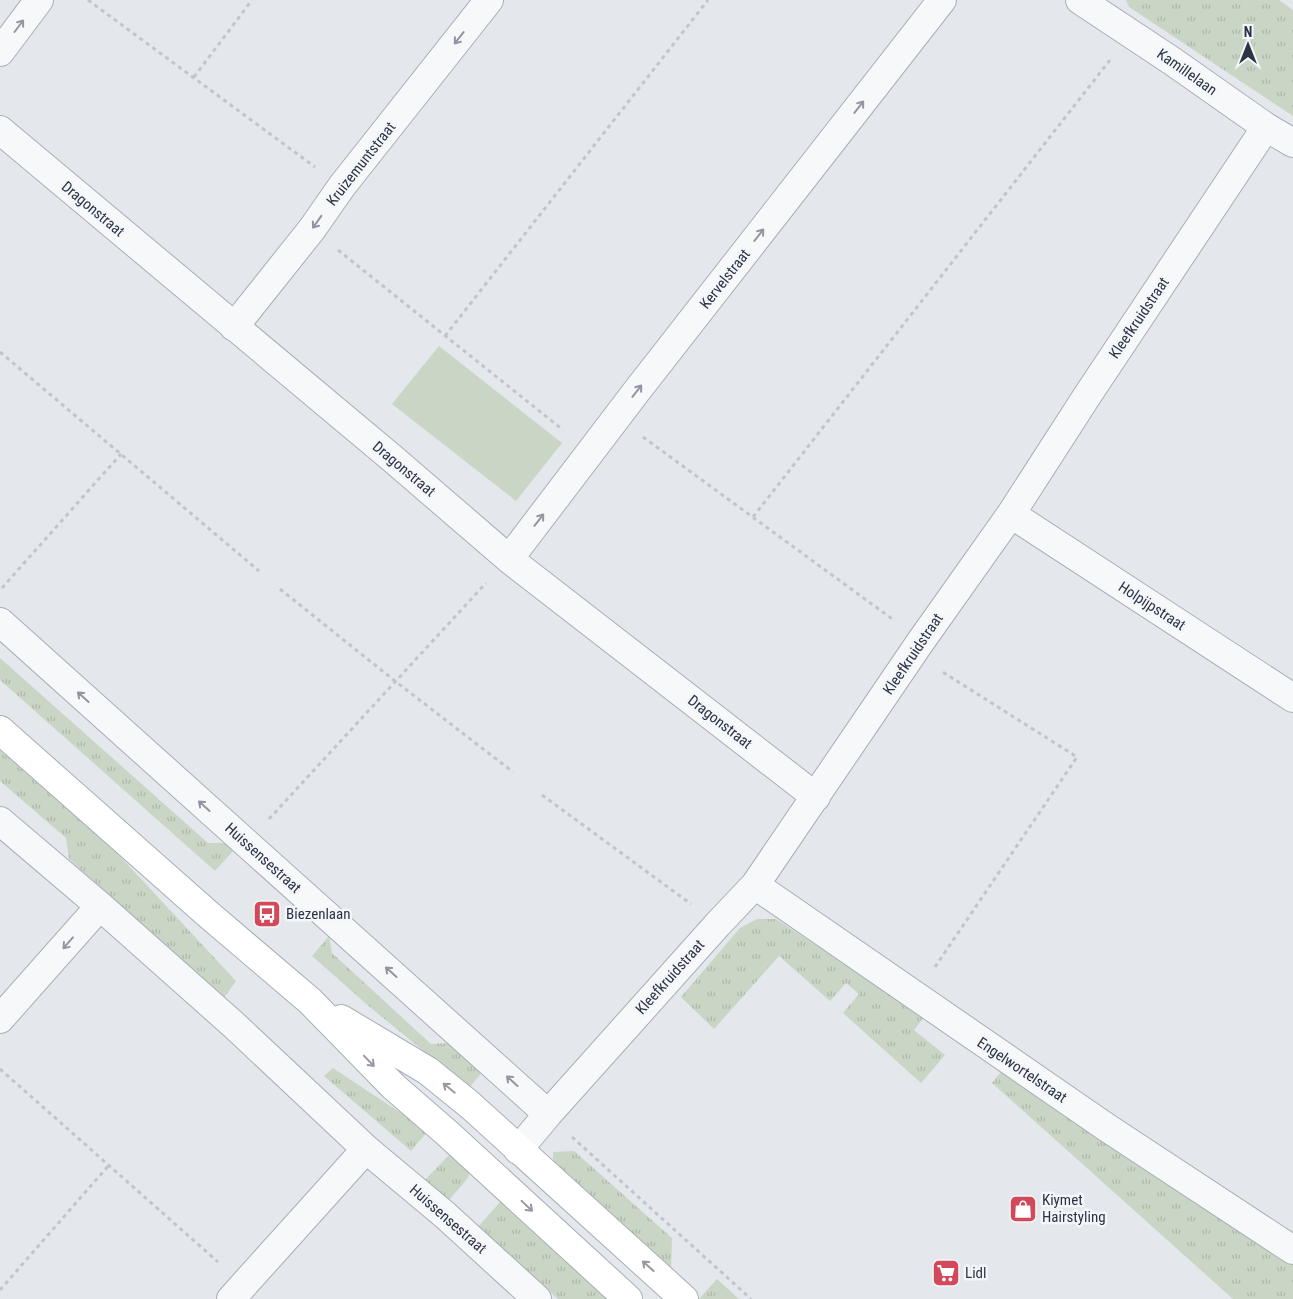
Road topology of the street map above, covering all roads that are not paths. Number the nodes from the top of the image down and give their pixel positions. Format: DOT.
graph roads {
  1 [pos="39,0"];
  2 [pos="489,0"];
  3 [pos="942,0"];
  4 [pos="1080,0"];
  5 [pos="0,52"];
  6 [pos="1266,127"];
  7 [pos="0,130"];
  8 [pos="1293,143"];
  9 [pos="234,327"];
  10 [pos="1011,514"];
  11 [pos="509,559"];
  12 [pos="0,622"];
  13 [pos="1293,698"];
  14 [pos="0,730"];
  15 [pos="816,797"];
  16 [pos="0,821"];
  17 [pos="755,885"];
  18 [pos="100,906"];
  19 [pos="310,1001"];
  20 [pos="0,1019"];
  21 [pos="548,1114"];
  22 [pos="366,1149"];
  23 [pos="518,1150"];
  24 [pos="495,1176"];
  25 [pos="1293,1250"];
  26 [pos="237,1292"];
  27 [pos="537,1299"];
  28 [pos="628,1299"];
  29 [pos="684,1299"];
  5 -- 1 [label="street, one-way"];
  2 -- 9 [label="street, Kruizemuntstraat, one-way"];
  11 -- 3 [label="street, Kervelstraat, one-way"];
  4 -- 6 [label="street, Kamillelaan"];
  6 -- 8 [label="street, Kamillelaan"];
  6 -- 10 [label="street, Kleefkruidstraat"];
  7 -- 9 [label="street, Dragonstraat"];
  9 -- 11 [label="street, Dragonstraat"];
  10 -- 13 [label="street, Holpijpstraat"];
  10 -- 15 [label="street, Kleefkruidstraat"];
  11 -- 15 [label="street, Dragonstraat"];
  21 -- 12 [label="street, Huissensestraat, one-way"];
  14 -- 19 [label="street"];
  15 -- 17 [label="street, Kleefkruidstraat"];
  16 -- 18 [label="street, Huissensestraat"];
  17 -- 21 [label="street, Kleefkruidstraat"];
  17 -- 25 [label="street, Engelwortelstraat"];
  18 -- 20 [label="street, one-way"];
  18 -- 22 [label="street, Huissensestraat"];
  23 -- 19 [label="street, one-way"];
  19 -- 24 [label="street, one-way"];
  21 -- 23 [label="street, Kleefkruidstraat"];
  22 -- 26 [label="street"];
  22 -- 27 [label="street, Huissensestraat"];
  23 -- 24 [label="street"];
  29 -- 23 [label="street, one-way"];
  24 -- 28 [label="street, one-way"];
}
